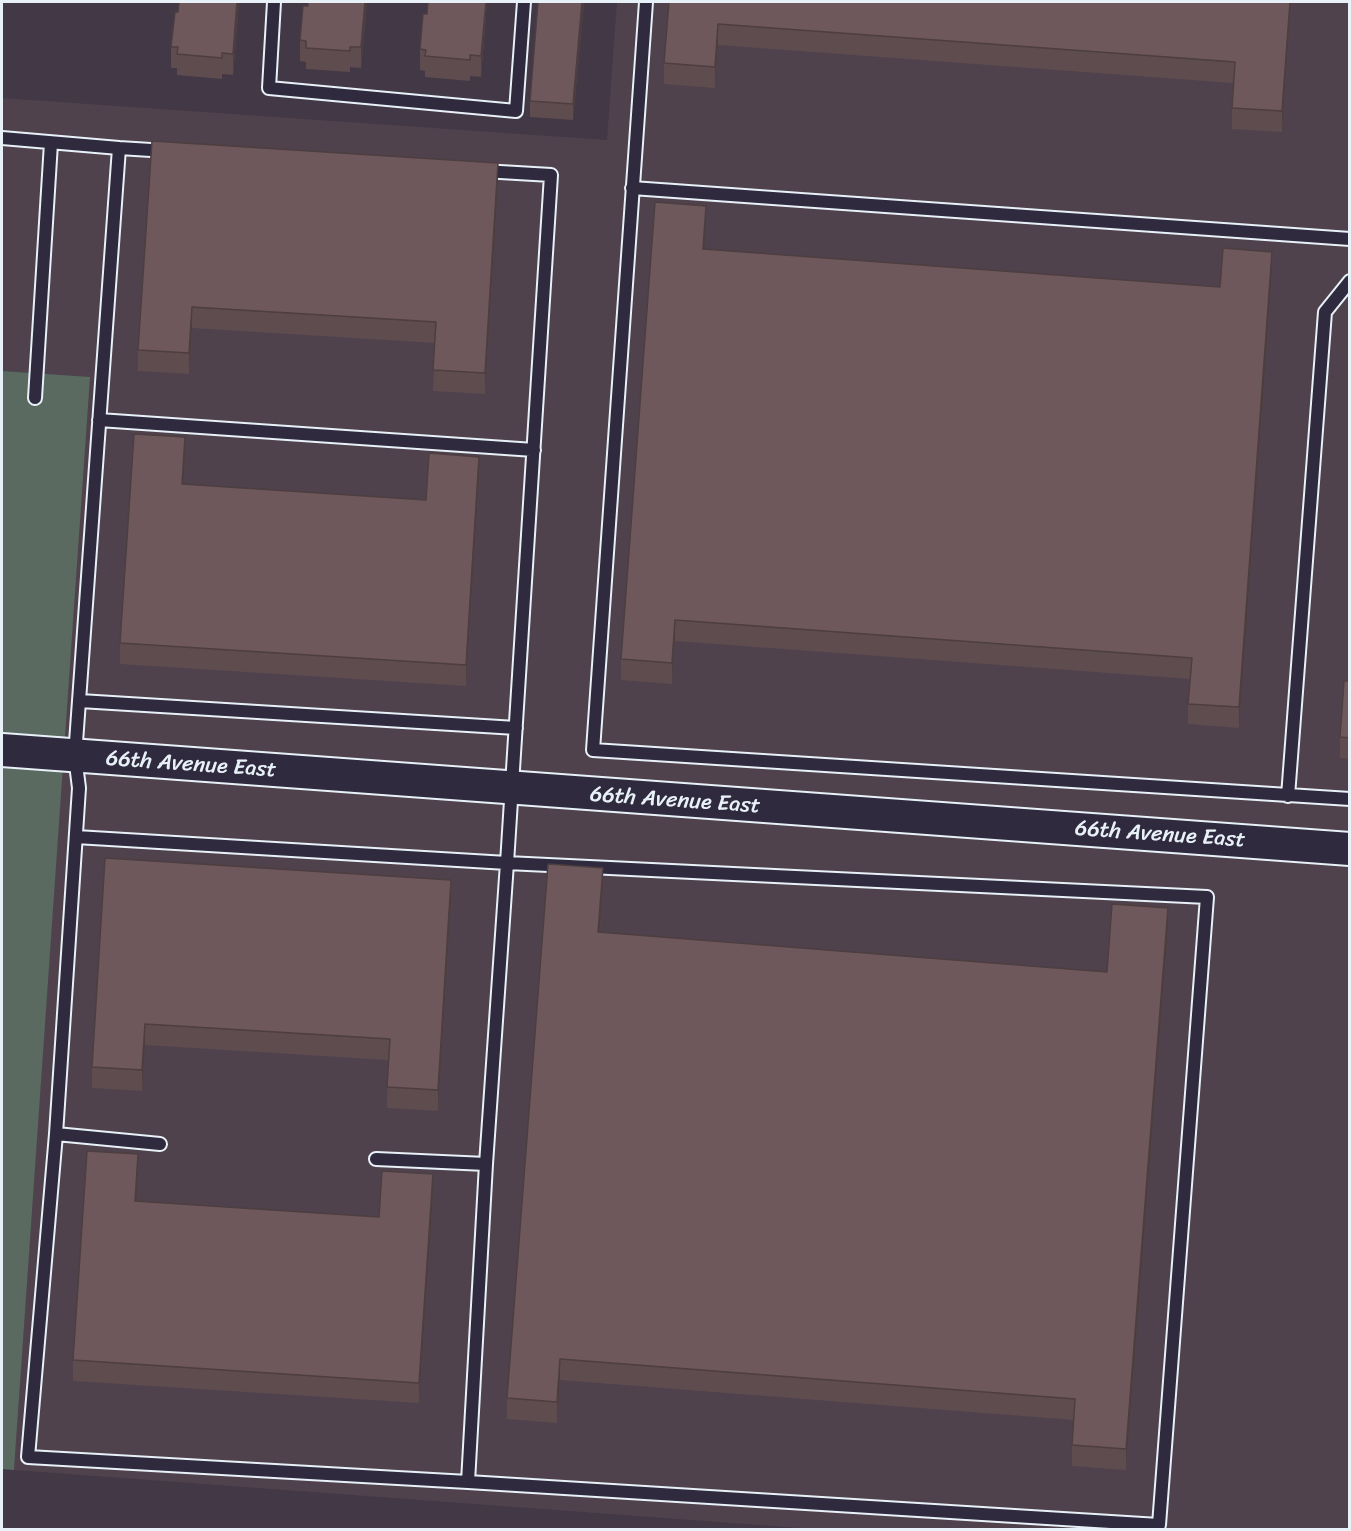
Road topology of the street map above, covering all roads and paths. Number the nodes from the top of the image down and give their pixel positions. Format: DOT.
graph roads {
  1 [pos="274,2"];
  2 [pos="524,2"];
  3 [pos="646,2"];
  4 [pos="2,138"];
  5 [pos="51,142"];
  6 [pos="119,148"];
  7 [pos="178,152"];
  8 [pos="470,170"];
  9 [pos="632,188"];
  10 [pos="1350,239"];
  11 [pos="1350,280"];
  12 [pos="36,398"];
  13 [pos="99,420"];
  14 [pos="534,450"];
  15 [pos="80,701"];
  16 [pos="516,728"];
  17 [pos="2,750"];
  18 [pos="75,756"];
  19 [pos="512,789"];
  20 [pos="1288,796"];
  21 [pos="1350,800"];
  22 [pos="76,837"];
  23 [pos="1350,849"];
  24 [pos="507,863"];
  25 [pos="56,1134"];
  26 [pos="160,1144"];
  27 [pos="376,1159"];
  28 [pos="486,1164"];
  29 [pos="468,1482"];
  1 -- 2 [label="lane"];
  3 -- 9 [label="lane"];
  4 -- 5 [label="lane"];
  5 -- 6 [label="lane"];
  5 -- 12 [label="lane"];
  6 -- 7 [label="lane"];
  6 -- 13 [label="lane"];
  8 -- 14 [label="lane"];
  9 -- 10 [label="lane"];
  9 -- 20 [label="lane"];
  11 -- 20 [label="lane"];
  13 -- 14 [label="lane"];
  13 -- 15 [label="lane"];
  14 -- 16 [label="lane"];
  15 -- 16 [label="lane"];
  15 -- 18 [label="lane"];
  16 -- 19 [label="lane"];
  17 -- 18 [label="street, 66th Avenue East"];
  18 -- 19 [label="street, 66th Avenue East"];
  18 -- 22 [label="lane"];
  19 -- 23 [label="street, 66th Avenue East"];
  19 -- 24 [label="lane"];
  20 -- 21 [label="lane"];
  22 -- 24 [label="lane"];
  22 -- 25 [label="lane"];
  24 -- 28 [label="lane"];
  24 -- 29 [label="lane"];
  25 -- 26 [label="lane"];
  25 -- 29 [label="lane"];
  27 -- 28 [label="lane"];
  28 -- 29 [label="lane"];
}
